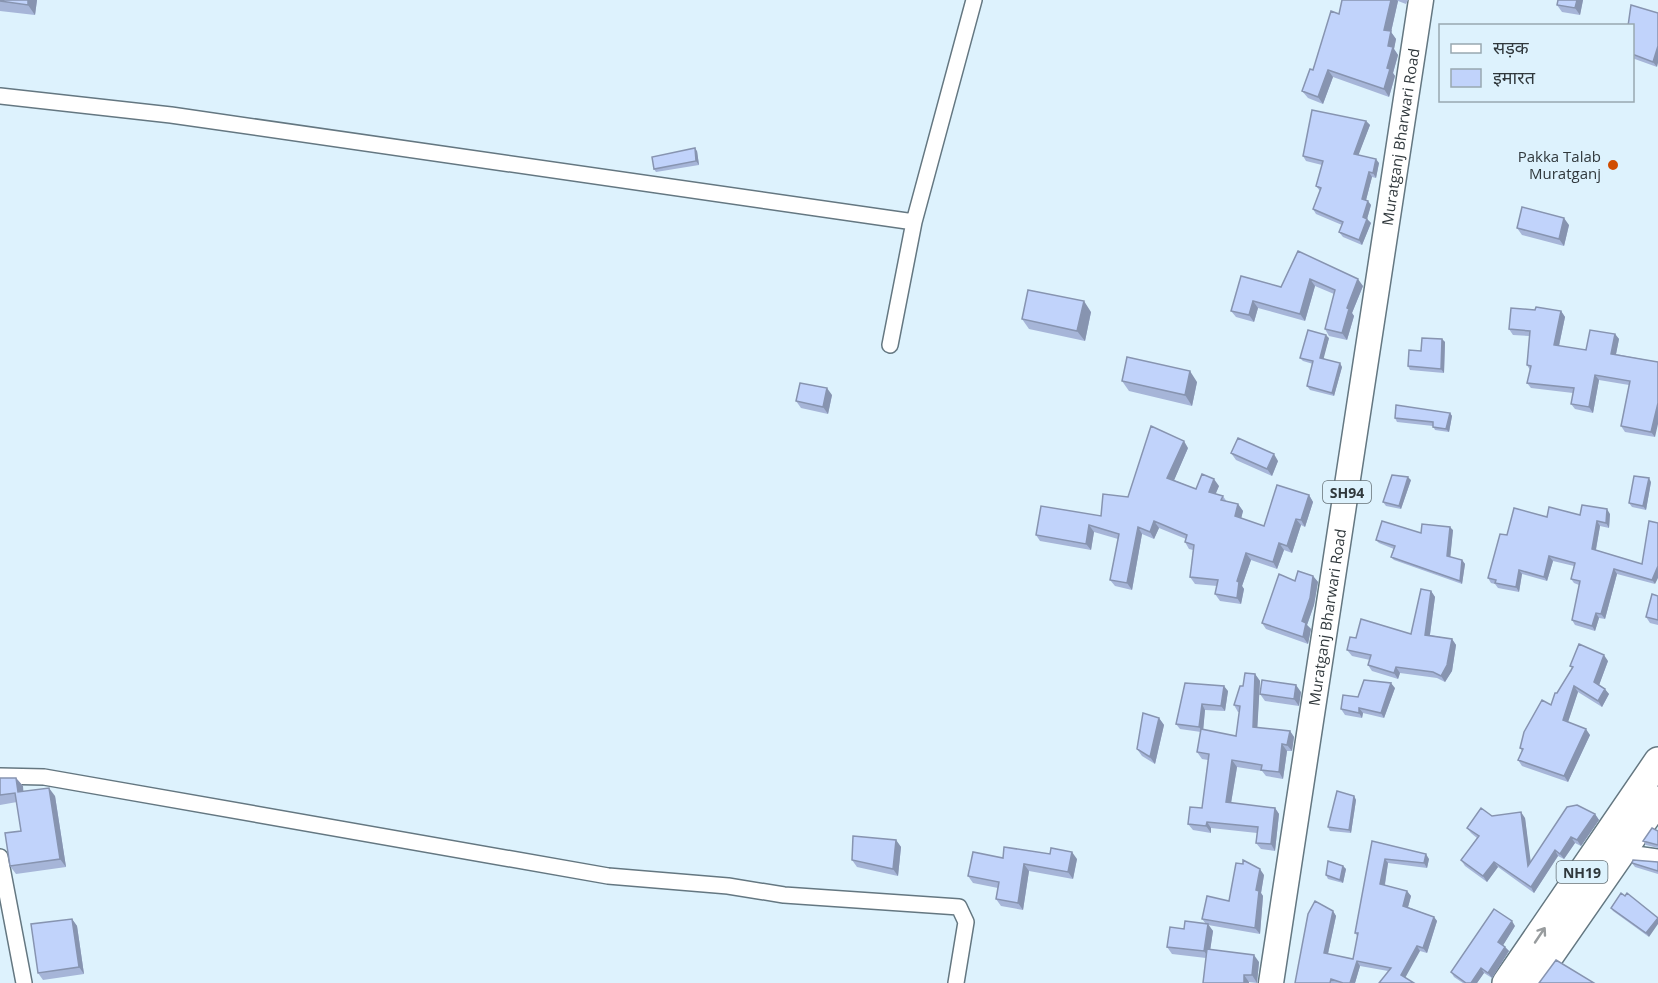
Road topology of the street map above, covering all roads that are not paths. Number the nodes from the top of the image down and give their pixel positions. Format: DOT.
graph roads {
  1 [pos="974,0"];
  2 [pos="1421,0"];
  3 [pos="0,96"];
  4 [pos="914,222"];
  5 [pos="890,345"];
  6 [pos="1658,761"];
  7 [pos="0,776"];
  8 [pos="1658,800"];
  9 [pos="1617,839"];
  10 [pos="0,857"];
  11 [pos="1658,857"];
  12 [pos="24,983"];
  13 [pos="956,983"];
  14 [pos="1271,983"];
  15 [pos="1506,983"];
  16 [pos="1531,983"];
  1 -- 4 [label="street"];
  2 -- 14 [label="main road, Muratganj Bharwari Road / SH94"];
  3 -- 4 [label="street"];
  4 -- 5 [label="street"];
  6 -- 9 [label="highway, NH19"];
  7 -- 13 [label="street"];
  8 -- 9 [label="highway, NH19"];
  9 -- 11 [label="street"];
  15 -- 9 [label="highway, NH19, one-way"];
  9 -- 16 [label="highway, NH19"];
  10 -- 12 [label="street"];
}
